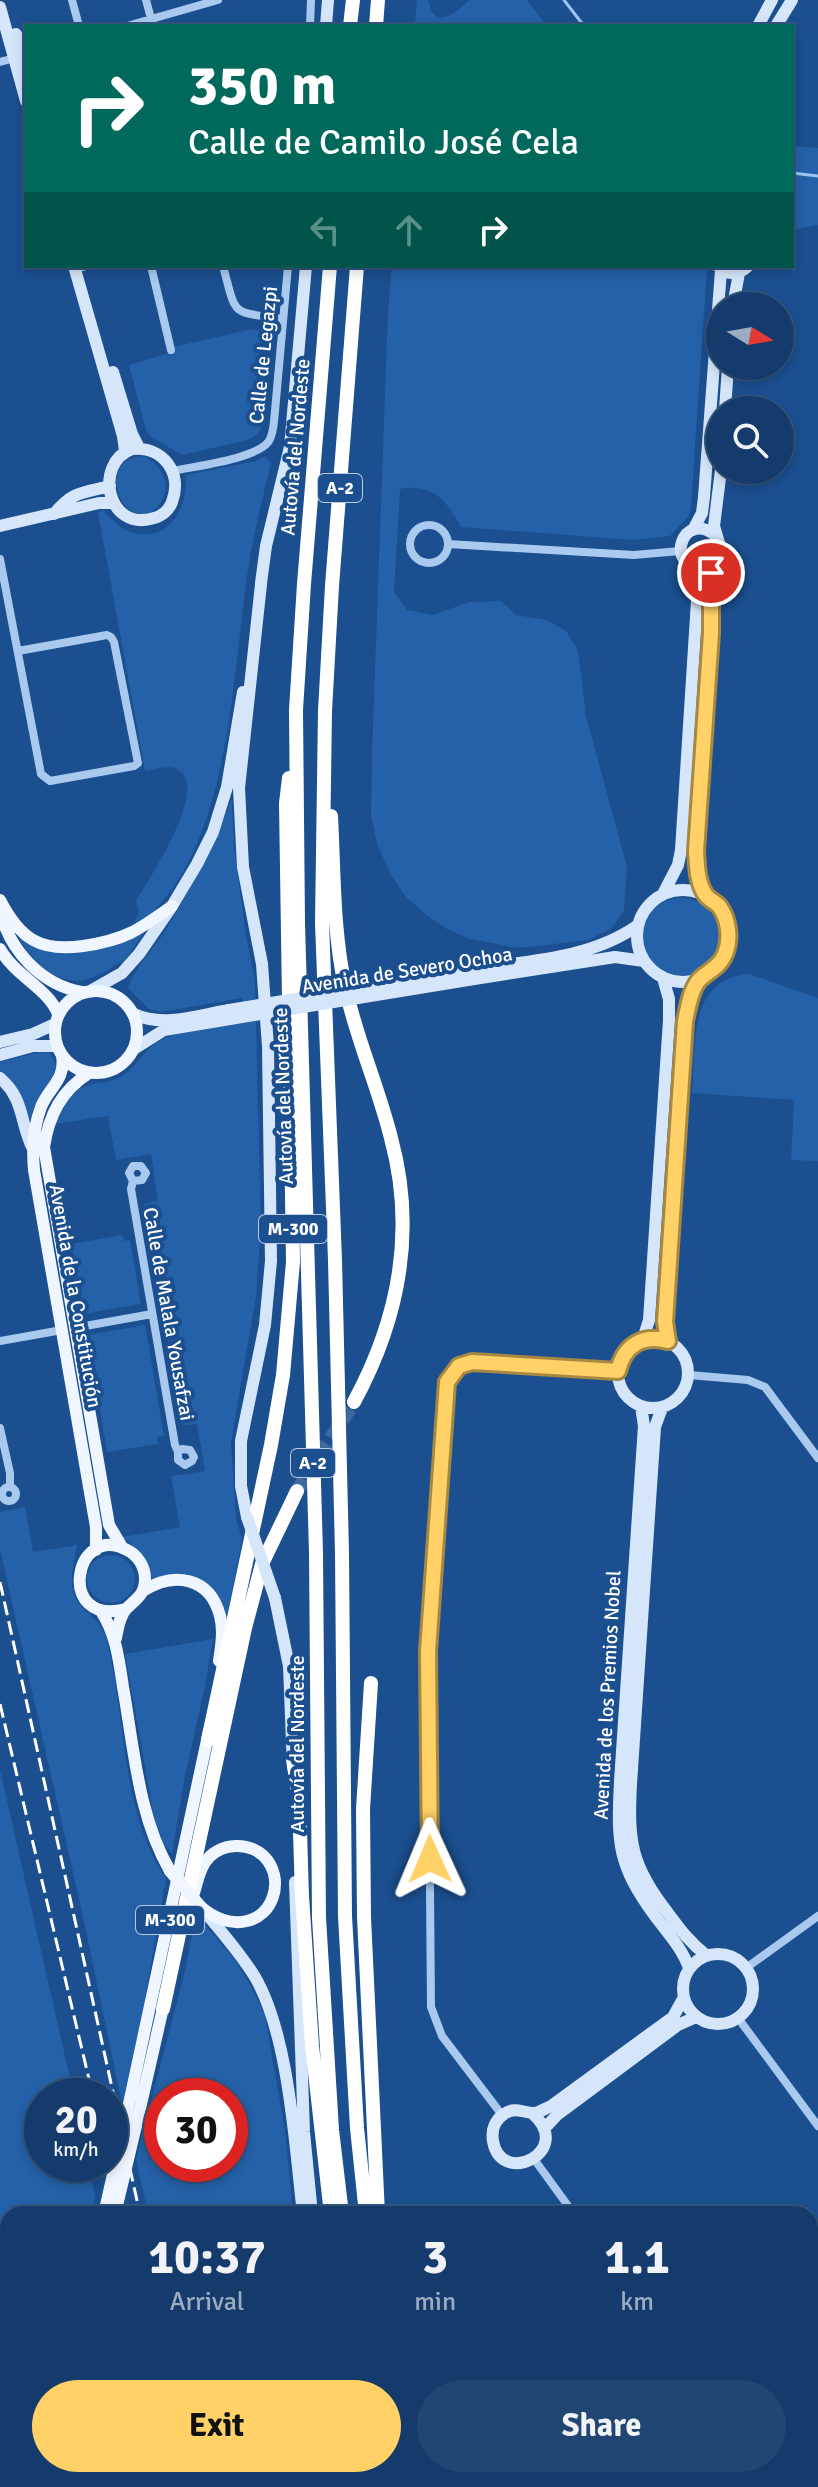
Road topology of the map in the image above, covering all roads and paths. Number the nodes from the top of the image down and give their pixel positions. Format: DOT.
graph roads {
  1 [pos="6,0"];
  2 [pos="72,0"];
  3 [pos="146,0"];
  4 [pos="218,0"];
  5 [pos="311,0"];
  6 [pos="328,0"];
  7 [pos="353,0"];
  8 [pos="378,0"];
  9 [pos="772,0"];
  10 [pos="792,0"];
  11 [pos="0,7"];
  12 [pos="152,23"];
  13 [pos="78,24"];
  14 [pos="310,24"];
  15 [pos="326,24"];
  16 [pos="350,24"];
  17 [pos="376,24"];
  18 [pos="759,24"];
  19 [pos="777,24"];
  20 [pos="22,59"];
  21 [pos="0,62"];
  22 [pos="24,80"];
  23 [pos="80,268"];
  24 [pos="80,268"];
  25 [pos="151,268"];
  26 [pos="224,268"];
  27 [pos="288,268"];
  28 [pos="306,268"];
  29 [pos="330,268"];
  30 [pos="357,268"];
  31 [pos="719,268"];
  32 [pos="744,269"];
  33 [pos="737,292"];
  34 [pos="283,319"];
  35 [pos="171,350"];
  36 [pos="139,448"];
  37 [pos="125,451"];
  38 [pos="173,471"];
  39 [pos="719,484"];
  40 [pos="110,486"];
  41 [pos="113,503"];
  42 [pos="54,514"];
  43 [pos="0,526"];
  44 [pos="693,530"];
  45 [pos="715,535"];
  46 [pos="448,544"];
  47 [pos="680,551"];
  48 [pos="0,559"];
  49 [pos="711,564"];
  50 [pos="691,566"];
  51 [pos="262,575"];
  52 [pos="18,651"];
  53 [pos="296,710"];
  54 [pos="325,711"];
  55 [pos="663,894"];
  56 [pos="705,895"];
  57 [pos="0,900"];
  58 [pos="172,906"];
  59 [pos="0,909"];
  60 [pos="637,926"];
  61 [pos="0,949"];
  62 [pos="644,961"];
  63 [pos="468,975"];
  64 [pos="663,978"];
  65 [pos="700,979"];
  66 [pos="87,991"];
  67 [pos="134,1014"];
  68 [pos="230,1015"];
  69 [pos="57,1019"];
  70 [pos="0,1042"];
  71 [pos="134,1049"];
  72 [pos="59,1051"];
  73 [pos="0,1055"];
  74 [pos="89,1073"];
  75 [pos="0,1078"];
  76 [pos="32,1147"];
  77 [pos="133,1181"];
  78 [pos="152,1314"];
  79 [pos="68,1329"];
  80 [pos="643,1339"];
  81 [pos="0,1341"];
  82 [pos="668,1341"];
  83 [pos="618,1371"];
  84 [pos="689,1375"];
  85 [pos="354,1402"];
  86 [pos="641,1406"];
  87 [pos="662,1408"];
  88 [pos="0,1428"];
  89 [pos="178,1452"];
  90 [pos="818,1458"];
  91 [pos="10,1487"];
  92 [pos="297,1491"];
  93 [pos="122,1547"];
  94 [pos="96,1550"];
  95 [pos="143,1591"];
  96 [pos="126,1609"];
  97 [pos="101,1611"];
  98 [pos="115,1640"];
  99 [pos="371,1683"];
  100 [pos="208,1740"];
  101 [pos="293,1759"];
  102 [pos="203,1909"];
  103 [pos="818,1916"];
  104 [pos="706,1955"];
  105 [pos="689,1968"];
  106 [pos="746,1968"];
  107 [pos="683,1999"];
  108 [pos="163,2009"];
  109 [pos="696,2017"];
  110 [pos="738,2018"];
  111 [pos="533,2114"];
  112 [pos="502,2115"];
  113 [pos="818,2126"];
  114 [pos="544,2129"];
  115 [pos="534,2159"];
  116 [pos="106,2206"];
  117 [pos="117,2206"];
  118 [pos="302,2206"];
  119 [pos="311,2206"];
  120 [pos="330,2206"];
  121 [pos="341,2206"];
  122 [pos="365,2206"];
  123 [pos="378,2206"];
  124 [pos="568,2206"];
  1 -- 20 [label="street"];
  2 -- 13 [label="street"];
  3 -- 12 [label="street"];
  4 -- 12 [label="street"];
  5 -- 14 [label="street"];
  6 -- 15 [label="street"];
  7 -- 16 [label="highway"];
  8 -- 17 [label="highway"];
  9 -- 18 [label="street"];
  10 -- 19 [label="street"];
  11 -- 20 [label="street"];
  20 -- 21 [label="street"];
  20 -- 22 [label="street"];
  23 -- 36 [label="street"];
  24 -- 37 [label="street"];
  25 -- 35 [label="street"];
  26 -- 34 [label="street"];
  27 -- 34 [label="street, Calle de Legazpi"];
  28 -- 51 [label="street"];
  29 -- 53 [label="highway, Autovía del Nordeste / A-2"];
  30 -- 54 [label="highway, A-2"];
  31 -- 32 [label="street"];
  31 -- 44 [label="street"];
  32 -- 33 [label="street"];
  34 -- 38 [label="street, Calle de Legazpi"];
  36 -- 37 [label="street"];
  36 -- 38 [label="street"];
  37 -- 40 [label="street"];
  38 -- 41 [label="street"];
  39 -- 45 [label="street"];
  40 -- 41 [label="street"];
  40 -- 42 [label="street"];
  41 -- 42 [label="street"];
  42 -- 43 [label="street"];
  44 -- 45 [label="street"];
  44 -- 47 [label="street"];
  45 -- 49 [label="street"];
  46 -- 46 [label="street"];
  46 -- 47 [label="street"];
  47 -- 50 [label="street"];
  48 -- 52 [label="street"];
  49 -- 50 [label="street"];
  49 -- 56 [label="street"];
  50 -- 55 [label="street"];
  51 -- 58 [label="street"];
  51 -- 101 [label="street, bridge"];
  52 -- 52 [label="street"];
  53 -- 100 [label="highway, M-300"];
  53 -- 121 [label="highway, Autovía del Nordeste / A-2"];
  54 -- 85 [label="highway"];
  54 -- 122 [label="highway, A-2"];
  55 -- 56 [label="street"];
  55 -- 60 [label="street"];
  56 -- 65 [label="street"];
  57 -- 58 [label="main road"];
  58 -- 66 [label="street"];
  59 -- 66 [label="main road"];
  60 -- 62 [label="street"];
  60 -- 63 [label="street, Avenida de Severo Ochoa"];
  61 -- 69 [label="main road"];
  62 -- 63 [label="street, Avenida de Severo Ochoa"];
  62 -- 64 [label="street"];
  63 -- 68 [label="street, Avenida de Severo Ochoa, bridge"];
  64 -- 65 [label="street"];
  64 -- 80 [label="street"];
  65 -- 82 [label="street"];
  66 -- 67 [label="main road"];
  66 -- 69 [label="main road"];
  67 -- 68 [label="street, Avenida de Severo Ochoa"];
  67 -- 71 [label="main road"];
  68 -- 71 [label="street, Avenida de Severo Ochoa"];
  69 -- 70 [label="street"];
  69 -- 72 [label="main road"];
  71 -- 74 [label="main road"];
  72 -- 73 [label="street"];
  72 -- 74 [label="main road"];
  72 -- 76 [label="main road, Avenida de la Constitución"];
  74 -- 79 [label="main road, Avenida de la Constitución"];
  75 -- 76 [label="street"];
  76 -- 79 [label="main road, Avenida de la Constitución"];
  77 -- 78 [label="street, Calle de Malala Yousafzai"];
  78 -- 79 [label="street"];
  78 -- 89 [label="street, Calle de Malala Yousafzai"];
  79 -- 81 [label="street"];
  79 -- 93 [label="main road, Avenida de la Constitución"];
  79 -- 94 [label="main road, Avenida de la Constitución"];
  80 -- 82 [label="street"];
  80 -- 83 [label="street"];
  82 -- 84 [label="street"];
  83 -- 86 [label="street"];
  83 -- 112 [label="street"];
  84 -- 87 [label="street"];
  84 -- 90 [label="street"];
  86 -- 87 [label="street"];
  86 -- 105 [label="street, Avenida de los Premios Nobel"];
  87 -- 104 [label="street, Avenida de los Premios Nobel"];
  88 -- 91 [label="street"];
  92 -- 108 [label="highway, M-300"];
  93 -- 94 [label="main road"];
  93 -- 95 [label="main road"];
  94 -- 97 [label="main road"];
  95 -- 96 [label="main road"];
  95 -- 100 [label="main road"];
  96 -- 97 [label="main road"];
  96 -- 98 [label="main road"];
  97 -- 98 [label="main road"];
  98 -- 102 [label="main road, bridge"];
  99 -- 123 [label="highway"];
  100 -- 116 [label="main road, M-300, bridge"];
  101 -- 119 [label="street"];
  101 -- 120 [label="highway"];
  102 -- 108 [label="main road"];
  102 -- 118 [label="street"];
  103 -- 106 [label="street"];
  104 -- 105 [label="street"];
  104 -- 106 [label="street"];
  105 -- 107 [label="street"];
  106 -- 110 [label="street"];
  107 -- 109 [label="street"];
  107 -- 111 [label="street"];
  108 -- 117 [label="main road, M-300, bridge"];
  109 -- 110 [label="street"];
  109 -- 114 [label="street"];
  110 -- 113 [label="street"];
  111 -- 112 [label="street"];
  111 -- 114 [label="street"];
  112 -- 115 [label="street"];
  114 -- 115 [label="street"];
  115 -- 124 [label="street"];
}
